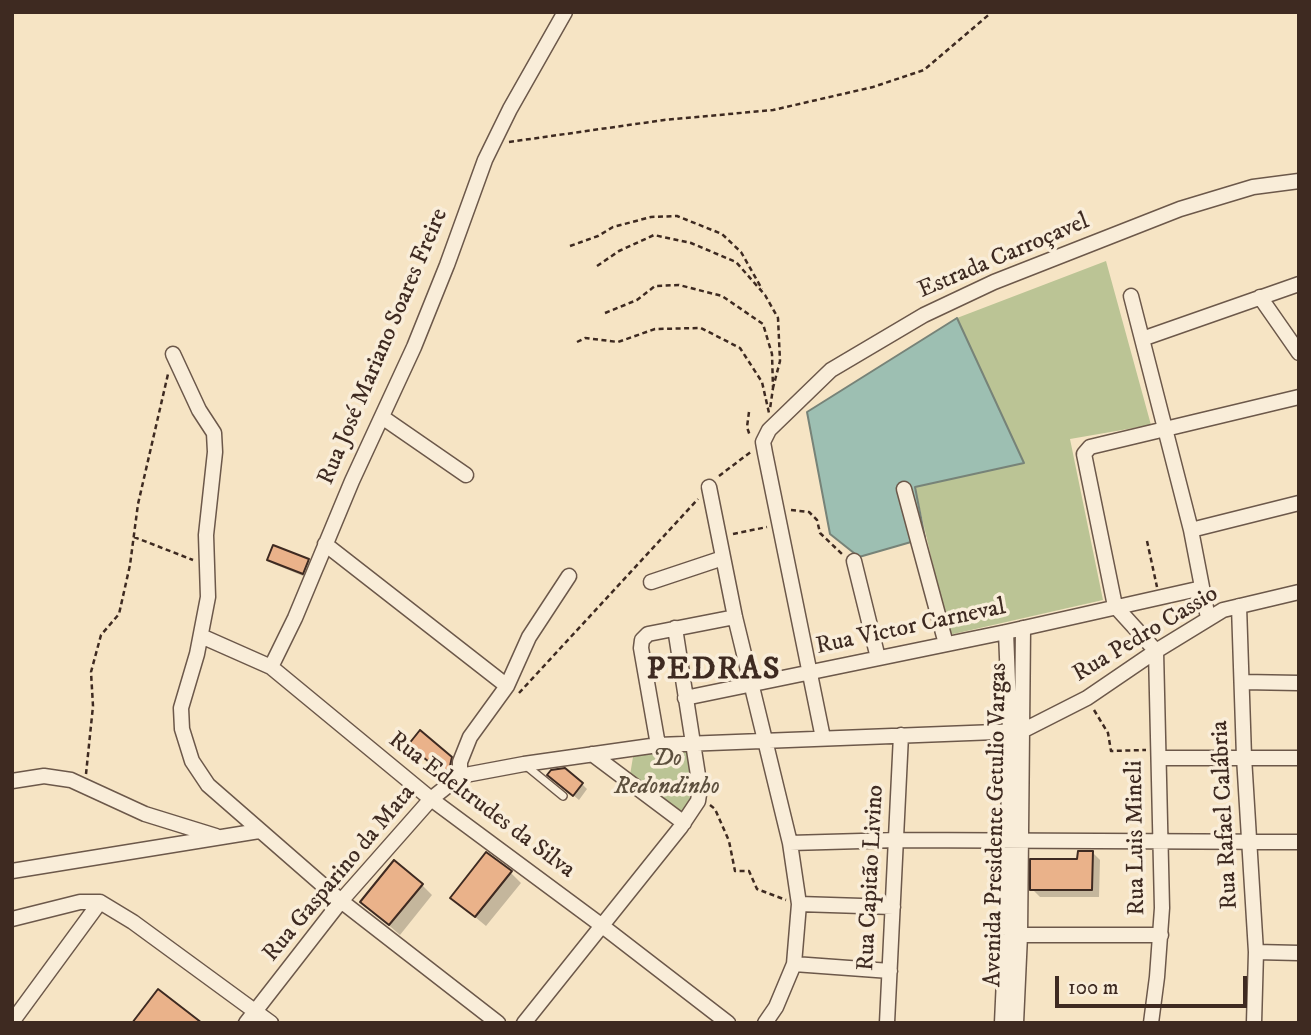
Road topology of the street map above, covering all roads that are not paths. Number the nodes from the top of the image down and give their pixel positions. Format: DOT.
graph roads {
  1 [pos="565,12"];
  2 [pos="1299,181"];
  3 [pos="1299,284"];
  4 [pos="1131,296"];
  5 [pos="1260,297"];
  6 [pos="1142,339"];
  7 [pos="1299,353"];
  8 [pos="173,354"];
  9 [pos="1299,397"];
  10 [pos="382,417"];
  11 [pos="1165,430"];
  12 [pos="466,475"];
  13 [pos="709,487"];
  14 [pos="904,489"];
  15 [pos="1299,503"];
  16 [pos="1191,530"];
  17 [pos="324,544"];
  18 [pos="723,558"];
  19 [pos="854,561"];
  20 [pos="569,576"];
  21 [pos="651,582"];
  22 [pos="1202,587"];
  23 [pos="1299,592"];
  24 [pos="1115,606"];
  25 [pos="1239,606"];
  26 [pos="735,617"];
  27 [pos="1208,618"];
  28 [pos="675,628"];
  29 [pos="1023,628"];
  30 [pos="1006,632"];
  31 [pos="201,636"];
  32 [pos="946,644"];
  33 [pos="1156,651"];
  34 [pos="878,658"];
  35 [pos="271,667"];
  36 [pos="811,673"];
  37 [pos="1243,682"];
  38 [pos="1299,682"];
  39 [pos="507,686"];
  40 [pos="752,686"];
  41 [pos="685,698"];
  42 [pos="1016,732"];
  43 [pos="901,734"];
  44 [pos="823,738"];
  45 [pos="765,742"];
  46 [pos="693,743"];
  47 [pos="657,746"];
  48 [pos="592,754"];
  49 [pos="1159,754"];
  50 [pos="1244,757"];
  51 [pos="1299,758"];
  52 [pos="524,764"];
  53 [pos="460,776"];
  54 [pos="12,782"];
  55 [pos="563,796"];
  56 [pos="431,799"];
  57 [pos="684,823"];
  58 [pos="259,831"];
  59 [pos="222,838"];
  60 [pos="897,840"];
  61 [pos="1161,841"];
  62 [pos="1014,842"];
  63 [pos="1299,842"];
  64 [pos="790,843"];
  65 [pos="1249,843"];
  66 [pos="12,872"];
  67 [pos="341,901"];
  68 [pos="100,902"];
  69 [pos="799,904"];
  70 [pos="893,906"];
  71 [pos="12,919"];
  72 [pos="601,925"];
  73 [pos="1013,935"];
  74 [pos="1161,935"];
  75 [pos="1256,952"];
  76 [pos="1299,953"];
  77 [pos="793,964"];
  78 [pos="890,971"];
  79 [pos="251,1017"];
  80 [pos="12,1022"];
  81 [pos="271,1023"];
  82 [pos="498,1023"];
  83 [pos="524,1023"];
  84 [pos="728,1023"];
  85 [pos="765,1023"];
  86 [pos="887,1023"];
  87 [pos="1002,1023"];
  88 [pos="1016,1023"];
  89 [pos="1151,1023"];
  90 [pos="1254,1023"];
  1 -- 10 [label="street, Rua José Mariano Soares Freire"];
  2 -- 36 [label="street, Estrada Carroçavel"];
  3 -- 5 [label="street"];
  4 -- 6 [label="street"];
  5 -- 6 [label="street"];
  5 -- 7 [label="street"];
  6 -- 11 [label="street"];
  8 -- 31 [label="street"];
  9 -- 11 [label="street"];
  10 -- 12 [label="street"];
  10 -- 17 [label="street, Rua José Mariano Soares Freire"];
  11 -- 16 [label="street"];
  11 -- 24 [label="street"];
  13 -- 18 [label="street"];
  14 -- 32 [label="street"];
  15 -- 16 [label="street"];
  16 -- 22 [label="street"];
  17 -- 35 [label="street, Rua José Mariano Soares Freire"];
  17 -- 39 [label="street"];
  18 -- 21 [label="street"];
  18 -- 26 [label="street"];
  19 -- 34 [label="street"];
  20 -- 39 [label="street"];
  22 -- 24 [label="street, Rua Victor Carneval"];
  22 -- 27 [label="street"];
  23 -- 25 [label="street, Rua Pedro Cassio"];
  24 -- 29 [label="street, Rua Victor Carneval"];
  24 -- 33 [label="street"];
  25 -- 27 [label="street, Rua Pedro Cassio"];
  25 -- 37 [label="street, Rua Rafael Calábria"];
  26 -- 28 [label="street"];
  26 -- 40 [label="street"];
  27 -- 33 [label="street, Rua Pedro Cassio"];
  28 -- 41 [label="street"];
  28 -- 47 [label="street"];
  29 -- 30 [label="street, Rua Victor Carneval"];
  29 -- 42 [label="street, Avenida Presidente Getulio Vargas"];
  30 -- 32 [label="street, Rua Victor Carneval"];
  30 -- 42 [label="street, Avenida Presidente Getulio Vargas"];
  31 -- 35 [label="street, Rua Edeltrudes da Silva"];
  31 -- 58 [label="street"];
  32 -- 34 [label="street, Rua Victor Carneval"];
  33 -- 42 [label="street, Rua Pedro Cassio"];
  33 -- 49 [label="street, Rua Luis Mineli"];
  34 -- 36 [label="street, Rua Victor Carneval"];
  35 -- 56 [label="street, Rua Edeltrudes da Silva"];
  36 -- 40 [label="street, Rua Victor Carneval"];
  36 -- 44 [label="street"];
  37 -- 38 [label="street"];
  37 -- 50 [label="street, Rua Rafael Calábria"];
  39 -- 53 [label="street"];
  40 -- 41 [label="street, Rua Victor Carneval"];
  40 -- 45 [label="street"];
  41 -- 46 [label="street"];
  42 -- 43 [label="street"];
  42 -- 62 [label="street, Avenida Presidente Getulio Vargas"];
  43 -- 44 [label="street"];
  43 -- 60 [label="street, Rua Capitão Livino"];
  44 -- 45 [label="street"];
  45 -- 46 [label="street"];
  45 -- 64 [label="street"];
  46 -- 47 [label="street"];
  46 -- 57 [label="street"];
  47 -- 48 [label="street"];
  48 -- 52 [label="street"];
  48 -- 57 [label="street"];
  49 -- 50 [label="street"];
  49 -- 61 [label="street, Rua Luis Mineli"];
  50 -- 51 [label="street"];
  50 -- 65 [label="street, Rua Rafael Calábria"];
  52 -- 53 [label="street"];
  52 -- 55 [label="lane"];
  53 -- 56 [label="street, Rua Gasparino da Mata"];
  54 -- 59 [label="street"];
  56 -- 67 [label="street, Rua Gasparino da Mata"];
  56 -- 72 [label="street, Rua Edeltrudes da Silva"];
  57 -- 72 [label="street"];
  58 -- 59 [label="street"];
  58 -- 67 [label="street"];
  59 -- 66 [label="street"];
  60 -- 62 [label="street"];
  60 -- 64 [label="street"];
  60 -- 70 [label="street, Rua Capitão Livino"];
  61 -- 62 [label="street"];
  61 -- 65 [label="street"];
  61 -- 74 [label="street, Rua Luis Mineli"];
  62 -- 73 [label="street, Avenida Presidente Getulio Vargas"];
  63 -- 65 [label="street"];
  64 -- 69 [label="street"];
  65 -- 75 [label="street, Rua Rafael Calábria"];
  67 -- 79 [label="street, Rua Gasparino da Mata"];
  67 -- 82 [label="street"];
  68 -- 71 [label="street"];
  68 -- 79 [label="street"];
  68 -- 80 [label="street"];
  69 -- 70 [label="street"];
  69 -- 77 [label="street"];
  70 -- 78 [label="street, Rua Capitão Livino"];
  72 -- 83 [label="street"];
  72 -- 84 [label="street, Rua Edeltrudes da Silva"];
  73 -- 74 [label="street"];
  73 -- 87 [label="street, Avenida Presidente Getulio Vargas"];
  73 -- 88 [label="street, Avenida Presidente Getulio Vargas"];
  74 -- 89 [label="street, Rua Luis Mineli"];
  75 -- 76 [label="street"];
  75 -- 90 [label="street, Rua Rafael Calábria"];
  77 -- 78 [label="street"];
  77 -- 85 [label="street"];
  78 -- 86 [label="street, Rua Capitão Livino"];
  79 -- 81 [label="street"];
}
